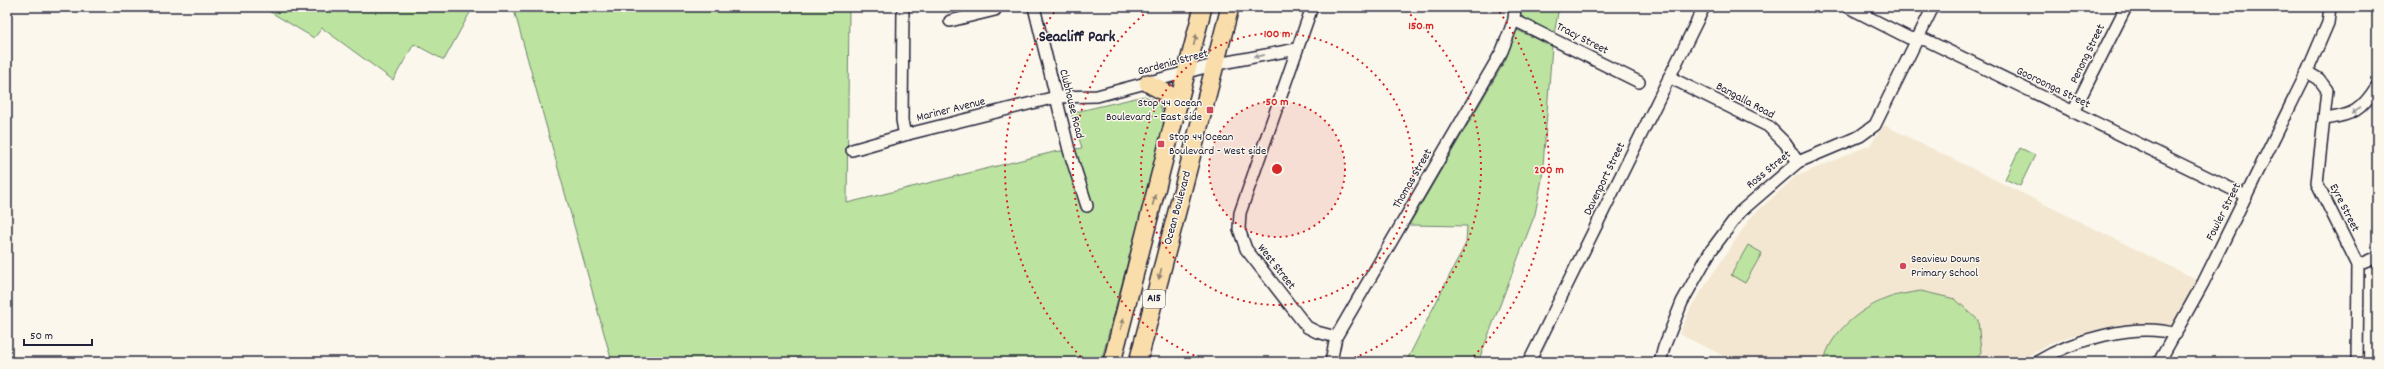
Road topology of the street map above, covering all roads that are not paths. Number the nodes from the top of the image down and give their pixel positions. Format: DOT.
graph roads {
  1 [pos="902,7"];
  2 [pos="1034,7"];
  3 [pos="1203,7"];
  4 [pos="1230,7"];
  5 [pos="1312,7"];
  6 [pos="1515,7"];
  7 [pos="1704,7"];
  8 [pos="1848,7"];
  9 [pos="1933,7"];
  10 [pos="2126,7"];
  11 [pos="2330,7"];
  12 [pos="995,10"];
  13 [pos="969,12"];
  14 [pos="1514,20"];
  15 [pos="950,21"];
  16 [pos="1917,39"];
  17 [pos="1297,49"];
  18 [pos="1217,64"];
  19 [pos="2307,72"];
  20 [pos="1187,73"];
  21 [pos="1670,77"];
  22 [pos="1639,82"];
  23 [pos="1148,83"];
  24 [pos="2377,86"];
  25 [pos="1056,97"];
  26 [pos="2073,112"];
  27 [pos="2325,119"];
  28 [pos="908,134"];
  29 [pos="1169,144"];
  30 [pos="852,150"];
  31 [pos="1798,162"];
  32 [pos="2246,196"];
  33 [pos="1087,206"];
  34 [pos="1170,236"];
  35 [pos="2377,257"];
  36 [pos="1137,265"];
  37 [pos="2358,265"];
  38 [pos="2176,334"];
  39 [pos="1336,337"];
  40 [pos="1112,362"];
  41 [pos="1138,362"];
  42 [pos="1331,362"];
  43 [pos="1529,362"];
  44 [pos="1660,362"];
  45 [pos="2037,362"];
  46 [pos="2159,362"];
  47 [pos="2357,362"];
  1 -- 28 [label="street, Mariner Avenue"];
  2 -- 25 [label="street, Clubhouse Road"];
  20 -- 3 [label="main road, Ocean Boulevard / A15, one-way"];
  4 -- 18 [label="main road, Ocean Boulevard / A15"];
  5 -- 17 [label="street, West Street"];
  6 -- 14 [label="street, Thomas Street"];
  7 -- 21 [label="street, Davenport Street"];
  8 -- 16 [label="street, Gooroonga Street"];
  9 -- 16 [label="street, Ross Street"];
  10 -- 26 [label="street, Penong Street"];
  11 -- 19 [label="street"];
  12 -- 13 [label="street"];
  13 -- 15 [label="street"];
  14 -- 22 [label="street, Tracy Street"];
  14 -- 39 [label="street, Thomas Street"];
  16 -- 26 [label="street, Gooroonga Street"];
  16 -- 31 [label="street, Ross Street"];
  17 -- 18 [label="street, Gardenia Street, one-way"];
  17 -- 39 [label="street, West Street"];
  18 -- 20 [label="street, Gardenia Street"];
  18 -- 34 [label="main road, Ocean Boulevard / A15"];
  19 -- 27 [label="street, Eyre Street"];
  19 -- 32 [label="street, Fowler Street"];
  20 -- 23 [label="street, Gardenia Street"];
  20 -- 29 [label="main road, Ocean Boulevard / A15"];
  21 -- 31 [label="street, Bangalla Road"];
  21 -- 43 [label="street, Davenport Street"];
  23 -- 25 [label="street, Gardenia Street"];
  23 -- 29 [label="main road"];
  24 -- 27 [label="street, one-way"];
  25 -- 28 [label="street, Mariner Avenue"];
  25 -- 33 [label="street, Clubhouse Road"];
  26 -- 32 [label="street, Gooroonga Street"];
  27 -- 37 [label="street, Eyre Street"];
  28 -- 30 [label="street"];
  36 -- 29 [label="main road, Ocean Boulevard / A15, one-way"];
  31 -- 44 [label="street, Ross Street"];
  32 -- 38 [label="street, Fowler Street"];
  34 -- 36 [label="main road"];
  34 -- 41 [label="main road, Ocean Boulevard / A15, one-way"];
  35 -- 37 [label="street"];
  40 -- 36 [label="main road, Ocean Boulevard / A15, one-way"];
  37 -- 47 [label="street, Eyre Street"];
  38 -- 45 [label="street"];
  38 -- 46 [label="street, Fowler Street"];
  39 -- 42 [label="street, Thomas Street"];
}
